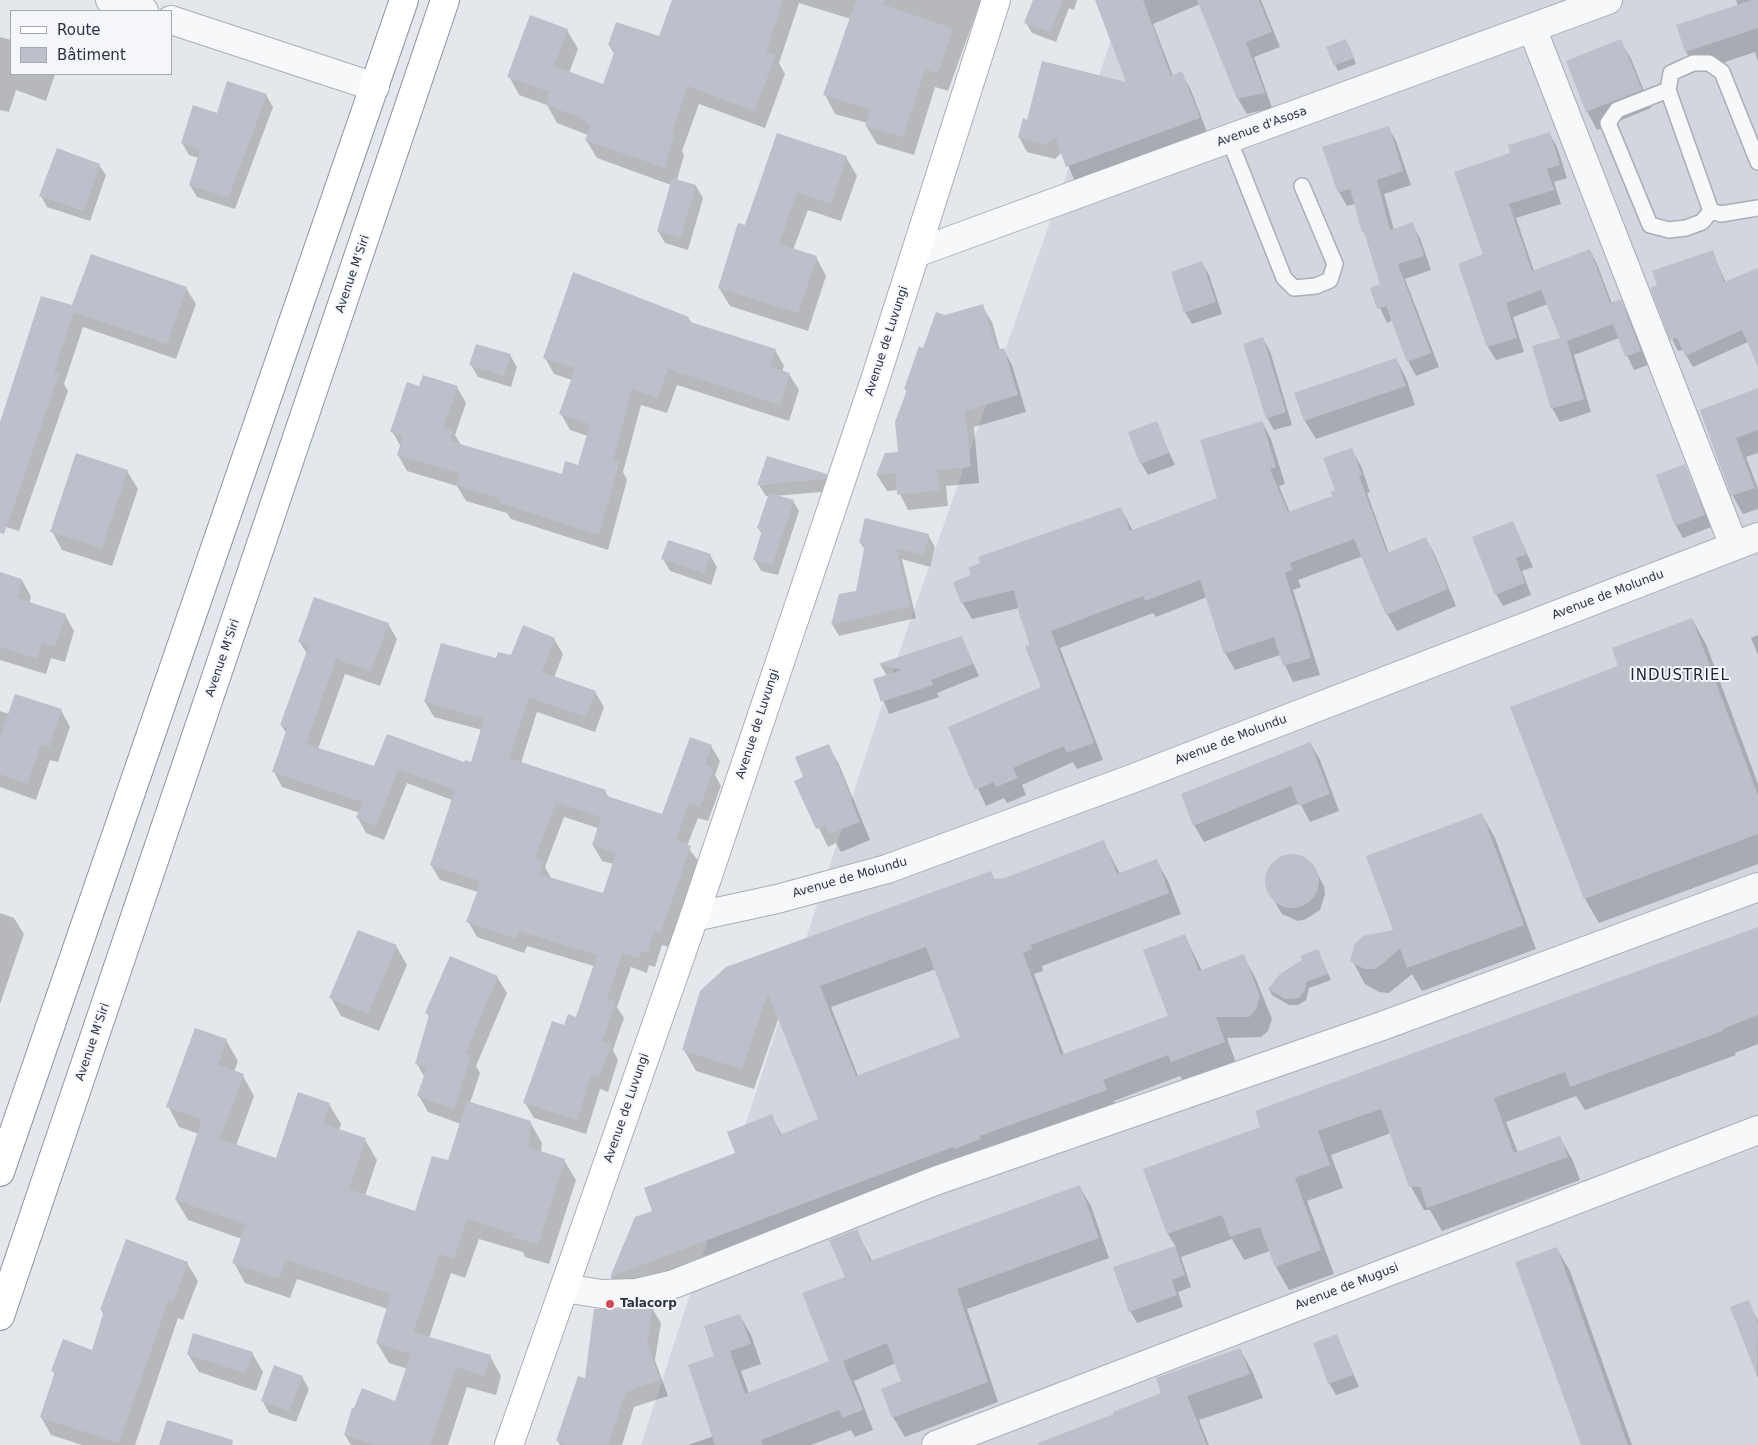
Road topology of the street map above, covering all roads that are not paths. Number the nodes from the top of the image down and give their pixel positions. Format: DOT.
graph roads {
  1 [pos="110,0"];
  2 [pos="404,0"];
  3 [pos="445,0"];
  4 [pos="996,0"];
  5 [pos="1608,0"];
  6 [pos="141,10"];
  7 [pos="172,20"];
  8 [pos="1532,28"];
  9 [pos="374,87"];
  10 [pos="1668,90"];
  11 [pos="1229,139"];
  12 [pos="1758,162"];
  13 [pos="1302,186"];
  14 [pos="1758,208"];
  15 [pos="1711,211"];
  16 [pos="916,253"];
  17 [pos="1746,542"];
  18 [pos="1758,887"];
  19 [pos="694,917"];
  20 [pos="1758,1130"];
  21 [pos="0,1172"];
  22 [pos="564,1288"];
  23 [pos="0,1316"];
  24 [pos="509,1445"];
  25 [pos="936,1445"];
  1 -- 6 [label="street"];
  2 -- 9 [label="main road"];
  3 -- 23 [label="main road, Avenue M'Siri"];
  4 -- 16 [label="main road, Avenue de Luvungi"];
  5 -- 8 [label="street, Avenue d'Asosa"];
  7 -- 9 [label="street"];
  8 -- 11 [label="street, Avenue d'Asosa"];
  8 -- 17 [label="street"];
  9 -- 21 [label="main road"];
  10 -- 12 [label="lane"];
  10 -- 15 [label="lane"];
  10 -- 15 [label="lane"];
  11 -- 13 [label="lane"];
  11 -- 16 [label="street, Avenue d'Asosa"];
  14 -- 15 [label="lane"];
  16 -- 19 [label="main road, Avenue de Luvungi"];
  17 -- 19 [label="street, Avenue de Molundu"];
  18 -- 22 [label="street"];
  19 -- 22 [label="main road, Avenue de Luvungi"];
  20 -- 25 [label="street, Avenue de Mugusi"];
  22 -- 24 [label="main road, Avenue de Luvungi"];
}
